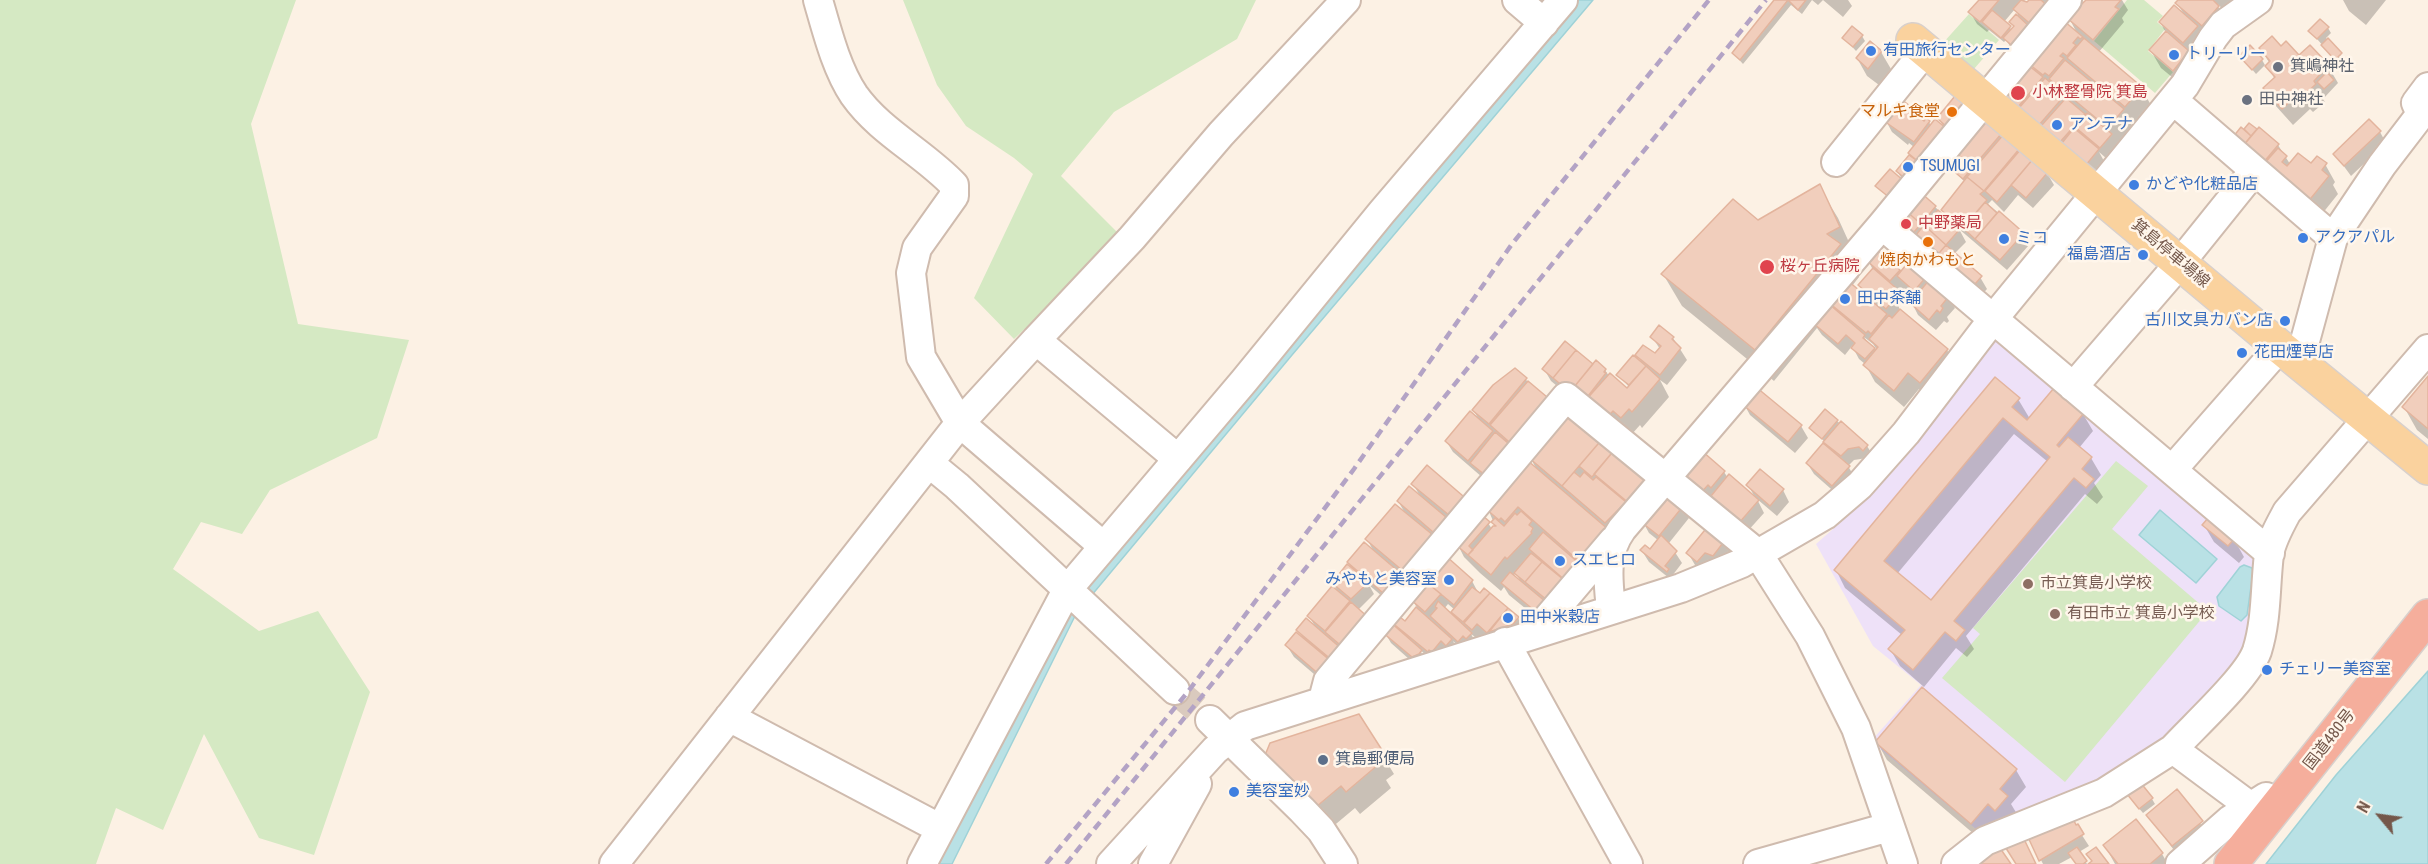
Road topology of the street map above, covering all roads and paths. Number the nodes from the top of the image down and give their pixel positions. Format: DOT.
graph roads {
  1 [pos="818,0"];
  2 [pos="1346,0"];
  3 [pos="1518,0"];
  4 [pos="1563,0"];
  5 [pos="2067,0"];
  6 [pos="2258,0"];
  7 [pos="1544,23"];
  8 [pos="1919,45"];
  9 [pos="2428,87"];
  10 [pos="1984,99"];
  11 [pos="2173,100"];
  12 [pos="1836,162"];
  13 [pos="2254,171"];
  14 [pos="2096,192"];
  15 [pos="1882,225"];
  16 [pos="2333,238"];
  17 [pos="2180,262"];
  18 [pos="1993,319"];
  19 [pos="1036,340"];
  20 [pos="2428,349"];
  21 [pos="2289,355"];
  22 [pos="2073,387"];
  23 [pos="2369,419"];
  24 [pos="960,423"];
  25 [pos="1178,459"];
  26 [pos="929,463"];
  27 [pos="2428,468"];
  28 [pos="2172,470"];
  29 [pos="1665,477"];
  30 [pos="1616,537"];
  31 [pos="1103,546"];
  32 [pos="2270,553"];
  33 [pos="1758,554"];
  34 [pos="1067,590"];
  35 [pos="1611,609"];
  36 [pos="2428,616"];
  37 [pos="1535,633"];
  38 [pos="1505,642"];
  39 [pos="1175,690"];
  40 [pos="1323,700"];
  41 [pos="729,717"];
  42 [pos="1218,736"];
  43 [pos="2173,749"];
  44 [pos="2288,796"];
  45 [pos="2251,807"];
  46 [pos="1889,827"];
  47 [pos="939,828"];
  48 [pos="614,864"];
  49 [pos="922,864"];
  50 [pos="1111,864"];
  51 [pos="1153,864"];
  52 [pos="1343,864"];
  53 [pos="1628,864"];
  54 [pos="1758,864"];
  55 [pos="1903,864"];
  56 [pos="1956,864"];
  57 [pos="2180,864"];
  58 [pos="2231,864"];
  1 -- 24 [label="street"];
  2 -- 19 [label="street"];
  3 -- 7 [label="street"];
  4 -- 7 [label="street"];
  5 -- 10 [label="street"];
  6 -- 11 [label="street"];
  7 -- 25 [label="street"];
  8 -- 10 [label="main road, 箕島停車場線"];
  8 -- 12 [label="street"];
  9 -- 16 [label="street"];
  10 -- 14 [label="main road, 箕島停車場線"];
  10 -- 15 [label="street"];
  11 -- 13 [label="street"];
  11 -- 14 [label="street"];
  13 -- 16 [label="street"];
  13 -- 17 [label="street"];
  14 -- 17 [label="main road, 箕島停車場線"];
  14 -- 18 [label="street"];
  15 -- 18 [label="street"];
  15 -- 29 [label="street"];
  16 -- 21 [label="street"];
  17 -- 21 [label="main road, 箕島停車場線"];
  17 -- 22 [label="street"];
  18 -- 22 [label="street"];
  18 -- 33 [label="street"];
  19 -- 24 [label="street"];
  19 -- 25 [label="street"];
  20 -- 23 [label="street"];
  21 -- 23 [label="main road, 箕島停車場線"];
  21 -- 28 [label="street"];
  22 -- 28 [label="street"];
  23 -- 27 [label="main road, 箕島停車場線"];
  23 -- 32 [label="street"];
  24 -- 26 [label="street"];
  24 -- 31 [label="street"];
  25 -- 31 [label="street"];
  26 -- 34 [label="street"];
  26 -- 41 [label="street"];
  28 -- 32 [label="street"];
  29 -- 30 [label="street"];
  29 -- 33 [label="street"];
  29 -- 40 [label="street"];
  30 -- 35 [label="street"];
  30 -- 37 [label="street"];
  31 -- 34 [label="street"];
  32 -- 43 [label="street"];
  33 -- 35 [label="street"];
  33 -- 46 [label="street"];
  34 -- 39 [label="street"];
  34 -- 47 [label="street"];
  35 -- 37 [label="street"];
  36 -- 44 [label="highway, 国道480号"];
  37 -- 38 [label="street"];
  38 -- 40 [label="street"];
  38 -- 53 [label="street"];
  40 -- 42 [label="street"];
  41 -- 47 [label="street"];
  41 -- 48 [label="street"];
  42 -- 50 [label="street"];
  42 -- 51 [label="street"];
  42 -- 52 [label="street"];
  43 -- 45 [label="street"];
  43 -- 56 [label="street"];
  44 -- 45 [label="street"];
  44 -- 58 [label="highway, 国道480号"];
  45 -- 57 [label="street"];
  46 -- 54 [label="street"];
  46 -- 55 [label="street"];
  47 -- 49 [label="street"];
}
